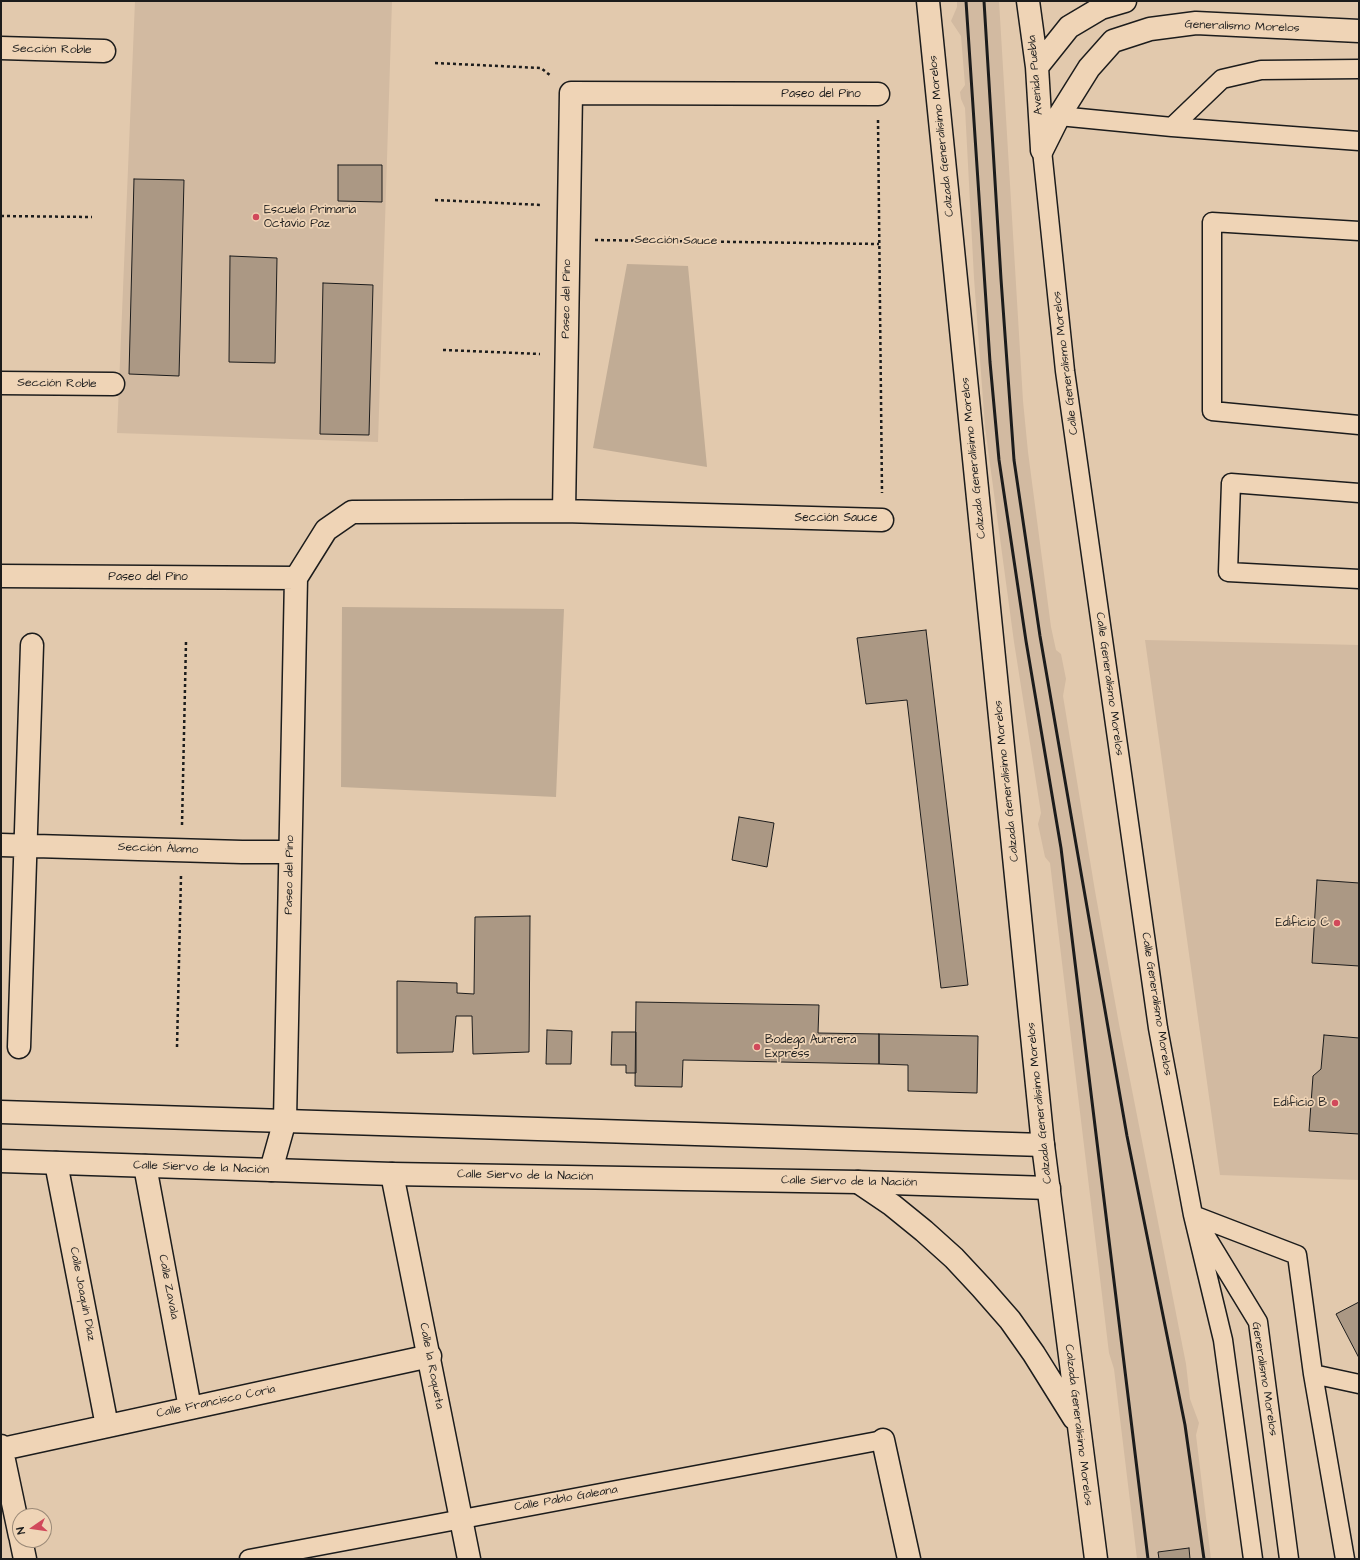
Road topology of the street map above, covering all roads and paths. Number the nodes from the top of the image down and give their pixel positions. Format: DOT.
graph roads {
  1 [pos="928,1"];
  2 [pos="1028,1"];
  3 [pos="1125,1"];
  4 [pos="1359,32"];
  5 [pos="1,48"];
  6 [pos="104,51"];
  7 [pos="436,63"];
  8 [pos="1037,67"];
  9 [pos="1359,69"];
  10 [pos="571,93"];
  11 [pos="878,94"];
  12 [pos="1059,116"];
  13 [pos="1172,127"];
  14 [pos="1359,141"];
  15 [pos="1042,150"];
  16 [pos="435,200"];
  17 [pos="568,206"];
  18 [pos="1,216"];
  19 [pos="92,217"];
  20 [pos="1359,231"];
  21 [pos="568,239"];
  22 [pos="880,244"];
  23 [pos="443,350"];
  24 [pos="566,355"];
  25 [pos="1,383"];
  26 [pos="113,384"];
  27 [pos="1359,425"];
  28 [pos="1359,493"];
  29 [pos="564,511"];
  30 [pos="882,520"];
  31 [pos="1,576"];
  32 [pos="296,578"];
  33 [pos="1359,579"];
  34 [pos="32,645"];
  35 [pos="1,845"];
  36 [pos="26,845"];
  37 [pos="290,852"];
  38 [pos="19,1046"];
  39 [pos="1,1112"];
  40 [pos="285,1120"];
  41 [pos="1043,1145"];
  42 [pos="1,1162"];
  43 [pos="56,1163"];
  44 [pos="145,1166"];
  45 [pos="271,1170"];
  46 [pos="392,1174"];
  47 [pos="858,1182"];
  48 [pos="1049,1188"];
  49 [pos="1193,1215"];
  50 [pos="430,1356"];
  51 [pos="1313,1374"];
  52 [pos="1359,1384"];
  53 [pos="190,1408"];
  54 [pos="107,1426"];
  55 [pos="1078,1426"];
  56 [pos="883,1440"];
  57 [pos="1,1447"];
  58 [pos="14,1508"];
  59 [pos="461,1518"];
  60 [pos="23,1548"];
  61 [pos="25,1559"];
  62 [pos="249,1559"];
  63 [pos="469,1559"];
  64 [pos="909,1559"];
  65 [pos="1096,1559"];
  66 [pos="1253,1559"];
  67 [pos="1289,1559"];
  68 [pos="1345,1559"];
  1 -- 41 [label="street, Calzada Generalísimo Morelos"];
  2 -- 8 [label="street, Avenida Puebla"];
  3 -- 8 [label="street"];
  4 -- 12 [label="street, Generalismo Morelos"];
  5 -- 6 [label="street, Sección Roble"];
  7 -- 10 [label="path"];
  8 -- 15 [label="street, Avenida Puebla"];
  9 -- 13 [label="lane"];
  10 -- 11 [label="street, Paseo del Pino"];
  10 -- 17 [label="street, Paseo del Pino"];
  11 -- 22 [label="path, Sección Sauce"];
  12 -- 13 [label="lane"];
  12 -- 15 [label="street, Generalismo Morelos"];
  13 -- 14 [label="lane"];
  15 -- 49 [label="lane, Calle Generalismo Morelos"];
  16 -- 17 [label="path"];
  17 -- 21 [label="street, Paseo del Pino"];
  18 -- 19 [label="path"];
  20 -- 27 [label="lane"];
  21 -- 22 [label="path, Sección Sauce"];
  21 -- 24 [label="street, Paseo del Pino"];
  22 -- 30 [label="path, Sección Sauce"];
  23 -- 24 [label="path"];
  24 -- 29 [label="street, Paseo del Pino"];
  25 -- 26 [label="street, Sección Roble"];
  28 -- 33 [label="lane"];
  29 -- 30 [label="street, Sección Sauce"];
  29 -- 32 [label="street"];
  31 -- 32 [label="street, Paseo del Pino"];
  32 -- 37 [label="street, Paseo del Pino"];
  34 -- 36 [label="street"];
  35 -- 36 [label="street, Sección Álamo"];
  36 -- 37 [label="street, Sección Álamo"];
  36 -- 38 [label="street"];
  37 -- 40 [label="street, Paseo del Pino"];
  39 -- 40 [label="street"];
  40 -- 41 [label="street"];
  40 -- 45 [label="street, Paseo del Pino"];
  41 -- 48 [label="street, Calzada Generalísimo Morelos"];
  42 -- 43 [label="street, Calle Siervo de la Nación"];
  43 -- 44 [label="street, Calle Siervo de la Nación"];
  43 -- 54 [label="street, Calle Joaquín Díaz"];
  44 -- 45 [label="street, Calle Siervo de la Nación"];
  44 -- 53 [label="street, Calle Zavala"];
  45 -- 46 [label="street, Calle Siervo de la Nación"];
  46 -- 47 [label="street, Calle Siervo de la Nación"];
  46 -- 50 [label="street, Calle la Roqueta"];
  47 -- 48 [label="street, Calle Siervo de la Nación"];
  47 -- 55 [label="street"];
  48 -- 55 [label="street, Calzada Generalísimo Morelos"];
  49 -- 51 [label="lane"];
  49 -- 66 [label="lane"];
  49 -- 67 [label="lane, Generalismo Morelos"];
  50 -- 53 [label="street, Calle Francisco Coria"];
  50 -- 59 [label="street, Calle la Roqueta"];
  51 -- 52 [label="lane"];
  51 -- 68 [label="lane"];
  53 -- 54 [label="street, Calle Francisco Coria"];
  54 -- 57 [label="street, Calle Francisco Coria"];
  55 -- 65 [label="street, Calzada Generalísimo Morelos"];
  56 -- 59 [label="lane, Calle Pablo Galeana"];
  56 -- 64 [label="street"];
  57 -- 58 [label="street"];
  59 -- 62 [label="lane, Calle Pablo Galeana"];
  59 -- 63 [label="street, Calle la Roqueta"];
  60 -- 61 [label="street"];
}
